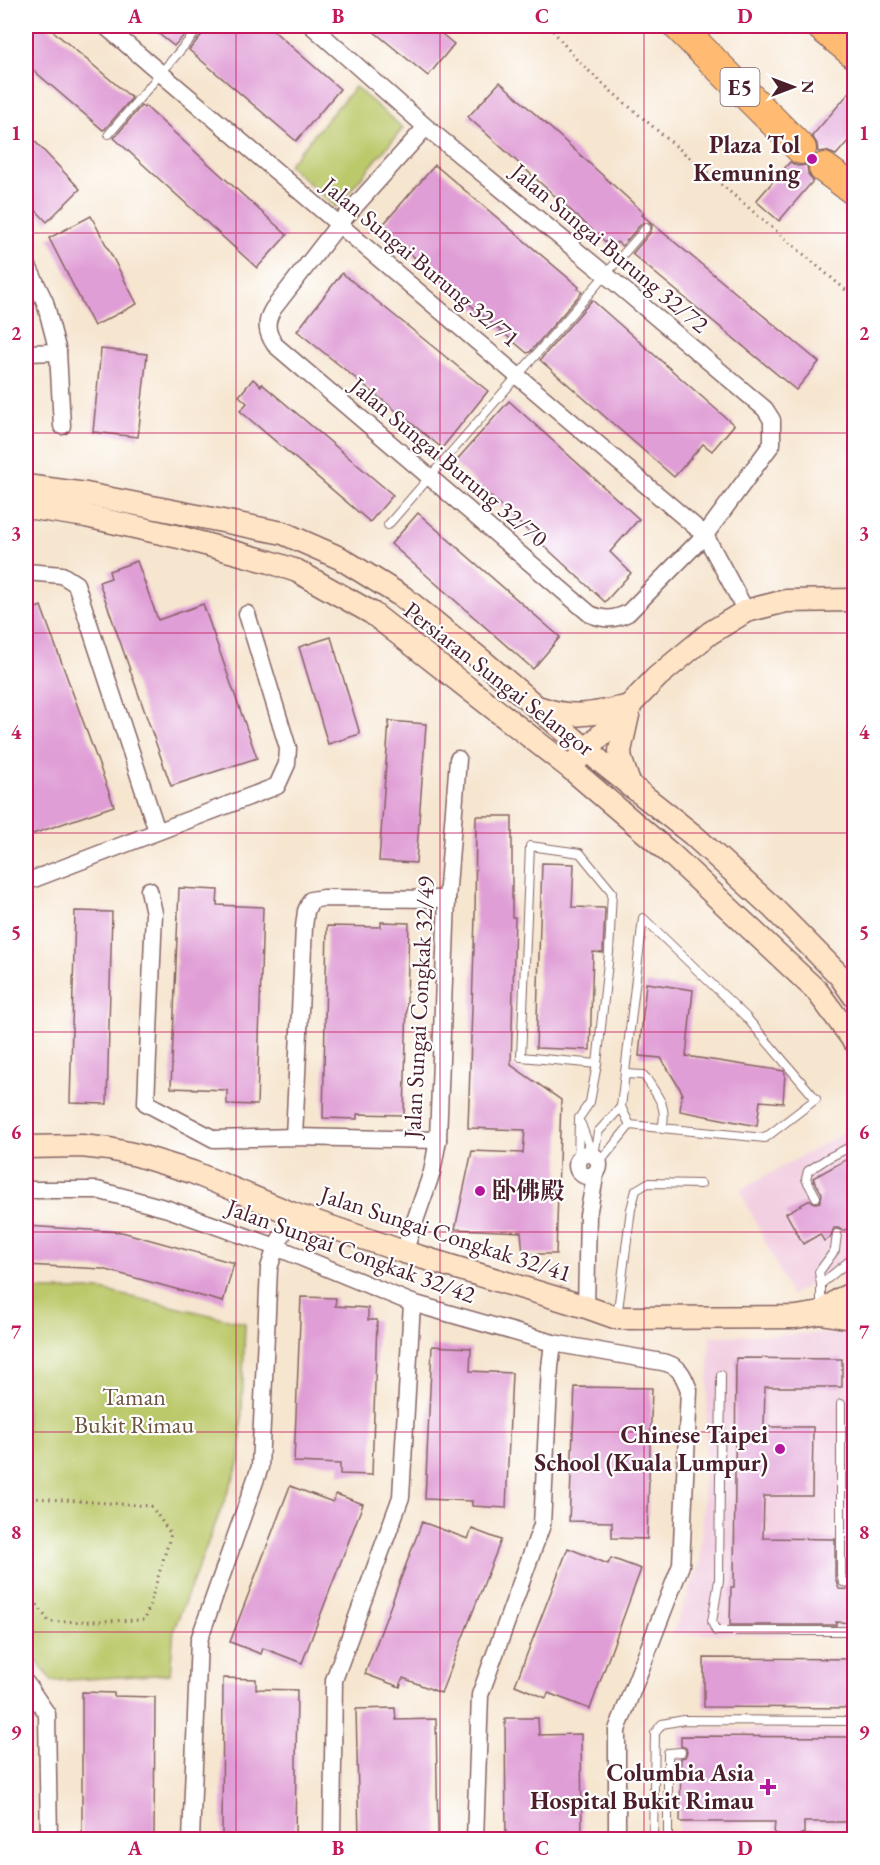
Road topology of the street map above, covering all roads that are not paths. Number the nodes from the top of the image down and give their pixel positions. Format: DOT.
graph roads {
  1 [pos="105,26"];
  2 [pos="201,26"];
  3 [pos="312,26"];
  4 [pos="678,26"];
  5 [pos="821,26"];
  6 [pos="855,53"];
  7 [pos="161,74"];
  8 [pos="426,127"];
  9 [pos="109,134"];
  10 [pos="801,149"];
  11 [pos="824,168"];
  12 [pos="855,190"];
  13 [pos="339,224"];
  14 [pos="646,228"];
  15 [pos="26,262"];
  16 [pos="605,274"];
  17 [pos="58,352"];
  18 [pos="26,353"];
  19 [pos="518,375"];
  20 [pos="62,426"];
  21 [pos="429,478"];
  22 [pos="26,486"];
  23 [pos="26,507"];
  24 [pos="388,525"];
  25 [pos="705,535"];
  26 [pos="26,572"];
  27 [pos="855,600"];
  28 [pos="746,610"];
  29 [pos="247,614"];
  30 [pos="630,706"];
  31 [pos="537,707"];
  32 [pos="587,750"];
  33 [pos="459,759"];
  34 [pos="570,768"];
  35 [pos="630,786"];
  36 [pos="157,831"];
  37 [pos="26,882"];
  38 [pos="148,890"];
  39 [pos="447,899"];
  40 [pos="855,996"];
  41 [pos="855,1041"];
  42 [pos="597,1064"];
  43 [pos="625,1074"];
  44 [pos="621,1107"];
  45 [pos="579,1118"];
  46 [pos="630,1125"];
  47 [pos="662,1129"];
  48 [pos="294,1137"];
  49 [pos="438,1140"];
  50 [pos="855,1145"];
  51 [pos="26,1147"];
  52 [pos="590,1163"];
  53 [pos="701,1184"];
  54 [pos="26,1190"];
  55 [pos="816,1197"];
  56 [pos="293,1214"];
  57 [pos="837,1234"];
  58 [pos="276,1247"];
  59 [pos="404,1252"];
  60 [pos="855,1257"];
  61 [pos="821,1284"];
  62 [pos="855,1293"];
  63 [pos="412,1303"];
  64 [pos="586,1307"];
  65 [pos="821,1313"];
  66 [pos="850,1315"];
  67 [pos="617,1318"];
  68 [pos="553,1343"];
  69 [pos="721,1375"];
  70 [pos="842,1404"];
  71 [pos="855,1584"];
  72 [pos="855,1631"];
  73 [pos="26,1683"];
  74 [pos="855,1721"];
  75 [pos="681,1752"];
  76 [pos="49,1839"];
  77 [pos="190,1839"];
  78 [pos="332,1839"];
  79 [pos="476,1839"];
  80 [pos="616,1839"];
  81 [pos="652,1839"];
  82 [pos="667,1839"];
  83 [pos="774,1839"];
  84 [pos="804,1839"];
  85 [pos="845,1839"];
  1 -- 7 [label="street, Jalan Sungai Burung 32/71"];
  2 -- 7 [label="lane"];
  3 -- 8 [label="street, Jalan Sungai Burung 32/72"];
  4 -- 10 [label="highway, E5"];
  5 -- 6 [label="highway"];
  7 -- 9 [label="lane"];
  7 -- 13 [label="street, Jalan Sungai Burung 32/71"];
  8 -- 13 [label="street"];
  8 -- 16 [label="street, Jalan Sungai Burung 32/72"];
  11 -- 12 [label="highway"];
  13 -- 19 [label="street, Jalan Sungai Burung 32/71"];
  13 -- 21 [label="street, Jalan Sungai Burung 32/70"];
  14 -- 16 [label="lane"];
  15 -- 17 [label="street"];
  16 -- 19 [label="lane"];
  16 -- 25 [label="street, Jalan Sungai Burung 32/72"];
  17 -- 18 [label="street"];
  17 -- 20 [label="street"];
  19 -- 21 [label="lane"];
  19 -- 25 [label="street, Jalan Sungai Burung 32/71"];
  21 -- 24 [label="lane"];
  21 -- 25 [label="street, Jalan Sungai Burung 32/70"];
  22 -- 31 [label="main road, Persiaran Sungai Selangor"];
  23 -- 34 [label="main road, Persiaran Sungai Selangor"];
  25 -- 28 [label="street"];
  26 -- 36 [label="street"];
  27 -- 28 [label="main road"];
  28 -- 30 [label="main road"];
  29 -- 36 [label="street"];
  30 -- 31 [label="main road"];
  30 -- 32 [label="main road"];
  30 -- 35 [label="main road"];
  31 -- 32 [label="main road, Persiaran Sungai Selangor"];
  32 -- 34 [label="main road"];
  32 -- 35 [label="main road, Persiaran Sungai Selangor"];
  33 -- 39 [label="street, Jalan Sungai Congkak 32/49"];
  34 -- 41 [label="main road, Persiaran Sungai Selangor"];
  35 -- 40 [label="main road, Persiaran Sungai Selangor"];
  36 -- 37 [label="street"];
  38 -- 48 [label="street"];
  39 -- 48 [label="street"];
  39 -- 49 [label="street, Jalan Sungai Congkak 32/49"];
  42 -- 42 [label="lane"];
  42 -- 45 [label="lane"];
  43 -- 44 [label="lane"];
  43 -- 47 [label="lane"];
  43 -- 47 [label="lane"];
  44 -- 46 [label="lane"];
  44 -- 52 [label="lane"];
  45 -- 52 [label="lane"];
  45 -- 52 [label="lane"];
  46 -- 47 [label="lane"];
  46 -- 52 [label="lane"];
  48 -- 49 [label="street"];
  49 -- 59 [label="street, Jalan Sungai Congkak 32/49"];
  50 -- 55 [label="lane"];
  51 -- 56 [label="main road, Jalan Sungai Congkak 32/41"];
  52 -- 64 [label="street"];
  53 -- 67 [label="lane"];
  54 -- 58 [label="street, Jalan Sungai Congkak 32/42"];
  56 -- 58 [label="street"];
  56 -- 59 [label="main road, Jalan Sungai Congkak 32/41"];
  57 -- 61 [label="lane"];
  58 -- 63 [label="street, Jalan Sungai Congkak 32/42"];
  58 -- 77 [label="street"];
  59 -- 64 [label="main road, Jalan Sungai Congkak 32/41"];
  60 -- 61 [label="lane"];
  61 -- 65 [label="lane"];
  62 -- 65 [label="main road, Jalan Sungai Congkak 32/41"];
  63 -- 68 [label="street, Jalan Sungai Congkak 32/42"];
  63 -- 78 [label="street"];
  64 -- 67 [label="main road, Jalan Sungai Congkak 32/41"];
  65 -- 66 [label="main road"];
  65 -- 67 [label="main road, Jalan Sungai Congkak 32/41"];
  68 -- 79 [label="street"];
  68 -- 80 [label="street, Jalan Sungai Congkak 32/42"];
  69 -- 72 [label="lane"];
  70 -- 71 [label="lane"];
  73 -- 76 [label="street"];
  74 -- 81 [label="lane"];
  75 -- 82 [label="lane"];
  81 -- 82 [label="lane"];
  82 -- 83 [label="lane"];
  84 -- 85 [label="lane"];
}
